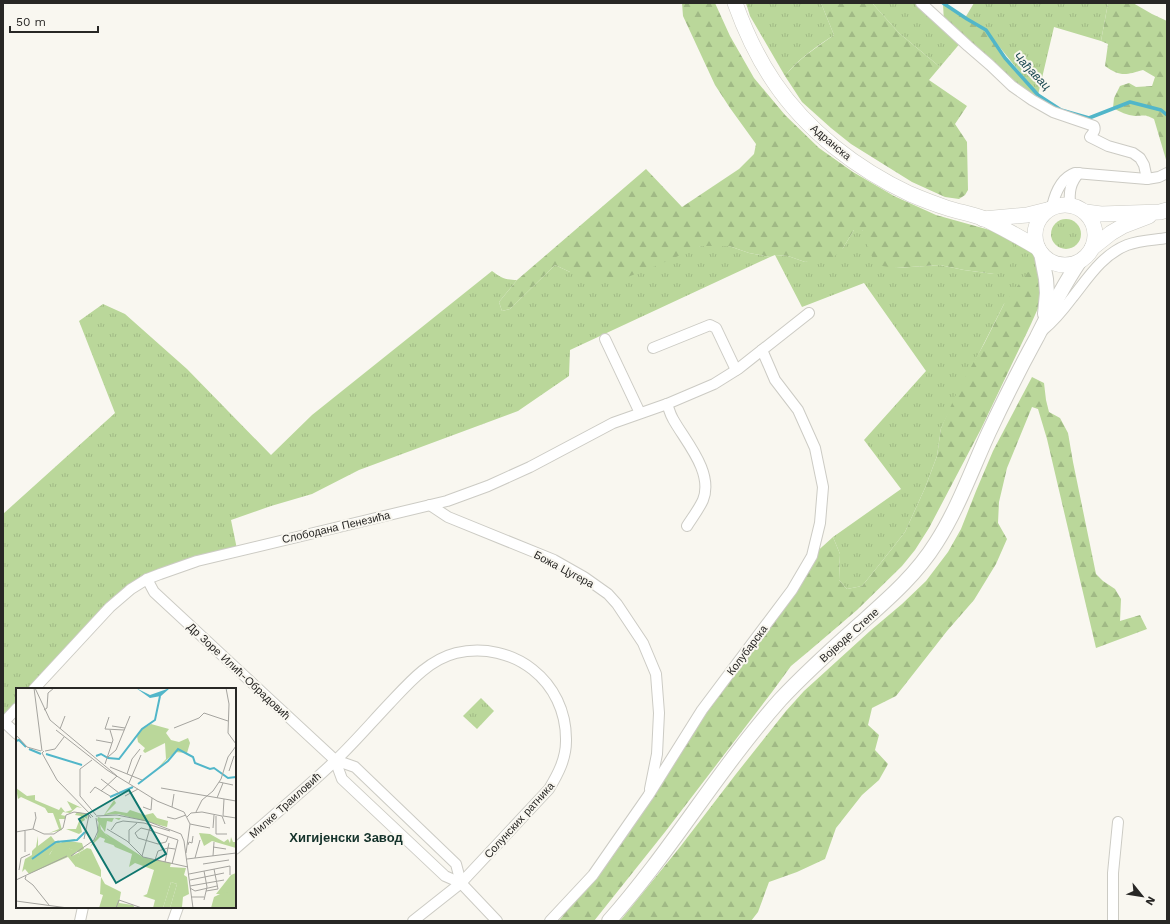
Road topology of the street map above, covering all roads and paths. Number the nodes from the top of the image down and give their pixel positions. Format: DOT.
graph roads {
  1 [pos="735,3"];
  2 [pos="922,3"];
  3 [pos="1079,173"];
  4 [pos="1167,173"];
  5 [pos="1147,179"];
  6 [pos="1070,205"];
  7 [pos="1050,209"];
  8 [pos="1163,211"];
  9 [pos="1086,212"];
  10 [pos="983,219"];
  11 [pos="1167,238"];
  12 [pos="1092,248"];
  13 [pos="1039,250"];
  14 [pos="1079,262"];
  15 [pos="809,313"];
  16 [pos="1045,320"];
  17 [pos="1037,336"];
  18 [pos="605,338"];
  19 [pos="652,348"];
  20 [pos="762,350"];
  21 [pos="736,370"];
  22 [pos="667,404"];
  23 [pos="640,413"];
  24 [pos="430,505"];
  25 [pos="686,526"];
  26 [pos="147,579"];
  27 [pos="35,688"];
  28 [pos="16,709"];
  29 [pos="3,722"];
  30 [pos="16,733"];
  31 [pos="335,760"];
  32 [pos="648,796"];
  33 [pos="1118,822"];
  34 [pos="236,848"];
  35 [pos="461,883"];
  36 [pos="83,908"];
  37 [pos="178,908"];
  38 [pos="80,921"];
  39 [pos="173,921"];
  40 [pos="413,921"];
  41 [pos="497,921"];
  42 [pos="550,921"];
  43 [pos="609,921"];
  44 [pos="1113,921"];
  1 -- 10 [label="main road, Адранска"];
  2 -- 5 [label="street"];
  3 -- 5 [label="street"];
  3 -- 6 [label="street"];
  3 -- 7 [label="street"];
  4 -- 5 [label="street"];
  6 -- 7 [label="main road"];
  6 -- 9 [label="main road"];
  7 -- 10 [label="main road, Адранска"];
  7 -- 13 [label="main road"];
  8 -- 9 [label="main road"];
  8 -- 12 [label="main road"];
  9 -- 12 [label="main road"];
  10 -- 13 [label="main road, Адранска"];
  11 -- 17 [label="street"];
  12 -- 14 [label="main road"];
  13 -- 14 [label="main road"];
  13 -- 16 [label="street, Војводе Степе"];
  14 -- 16 [label="street, Војводе Степе"];
  15 -- 20 [label="street, Слободана Пенезића"];
  16 -- 17 [label="street, Војводе Степе"];
  17 -- 43 [label="street, Војводе Степе"];
  18 -- 23 [label="street"];
  19 -- 21 [label="street"];
  20 -- 21 [label="street, Слободана Пенезића"];
  20 -- 32 [label="street, Колубарска"];
  21 -- 22 [label="street, Слободана Пенезића"];
  22 -- 23 [label="street, Слободана Пенезића"];
  22 -- 25 [label="street"];
  23 -- 24 [label="street, Слободана Пенезића"];
  24 -- 26 [label="street, Слободана Пенезића"];
  24 -- 32 [label="street, Божа Цугера"];
  26 -- 27 [label="street, Слободана Пенезића"];
  26 -- 31 [label="street, Др Зоре Илић-Обрадовић"];
  28 -- 29 [label="street"];
  29 -- 30 [label="street"];
  31 -- 34 [label="street, Милке Траиловић"];
  31 -- 35 [label="street, Др Зоре Илић-Обрадовић"];
  31 -- 35 [label="street, Др Зоре Илић-Обрадовић"];
  31 -- 35 [label="street, Солунских ратника"];
  32 -- 42 [label="street, Колубарска"];
  33 -- 44 [label="street"];
  35 -- 40 [label="street, Солунских ратника"];
  35 -- 41 [label="street, Др Зоре Илић-Обрадовић"];
  36 -- 38 [label="street"];
  37 -- 39 [label="street"];
}
